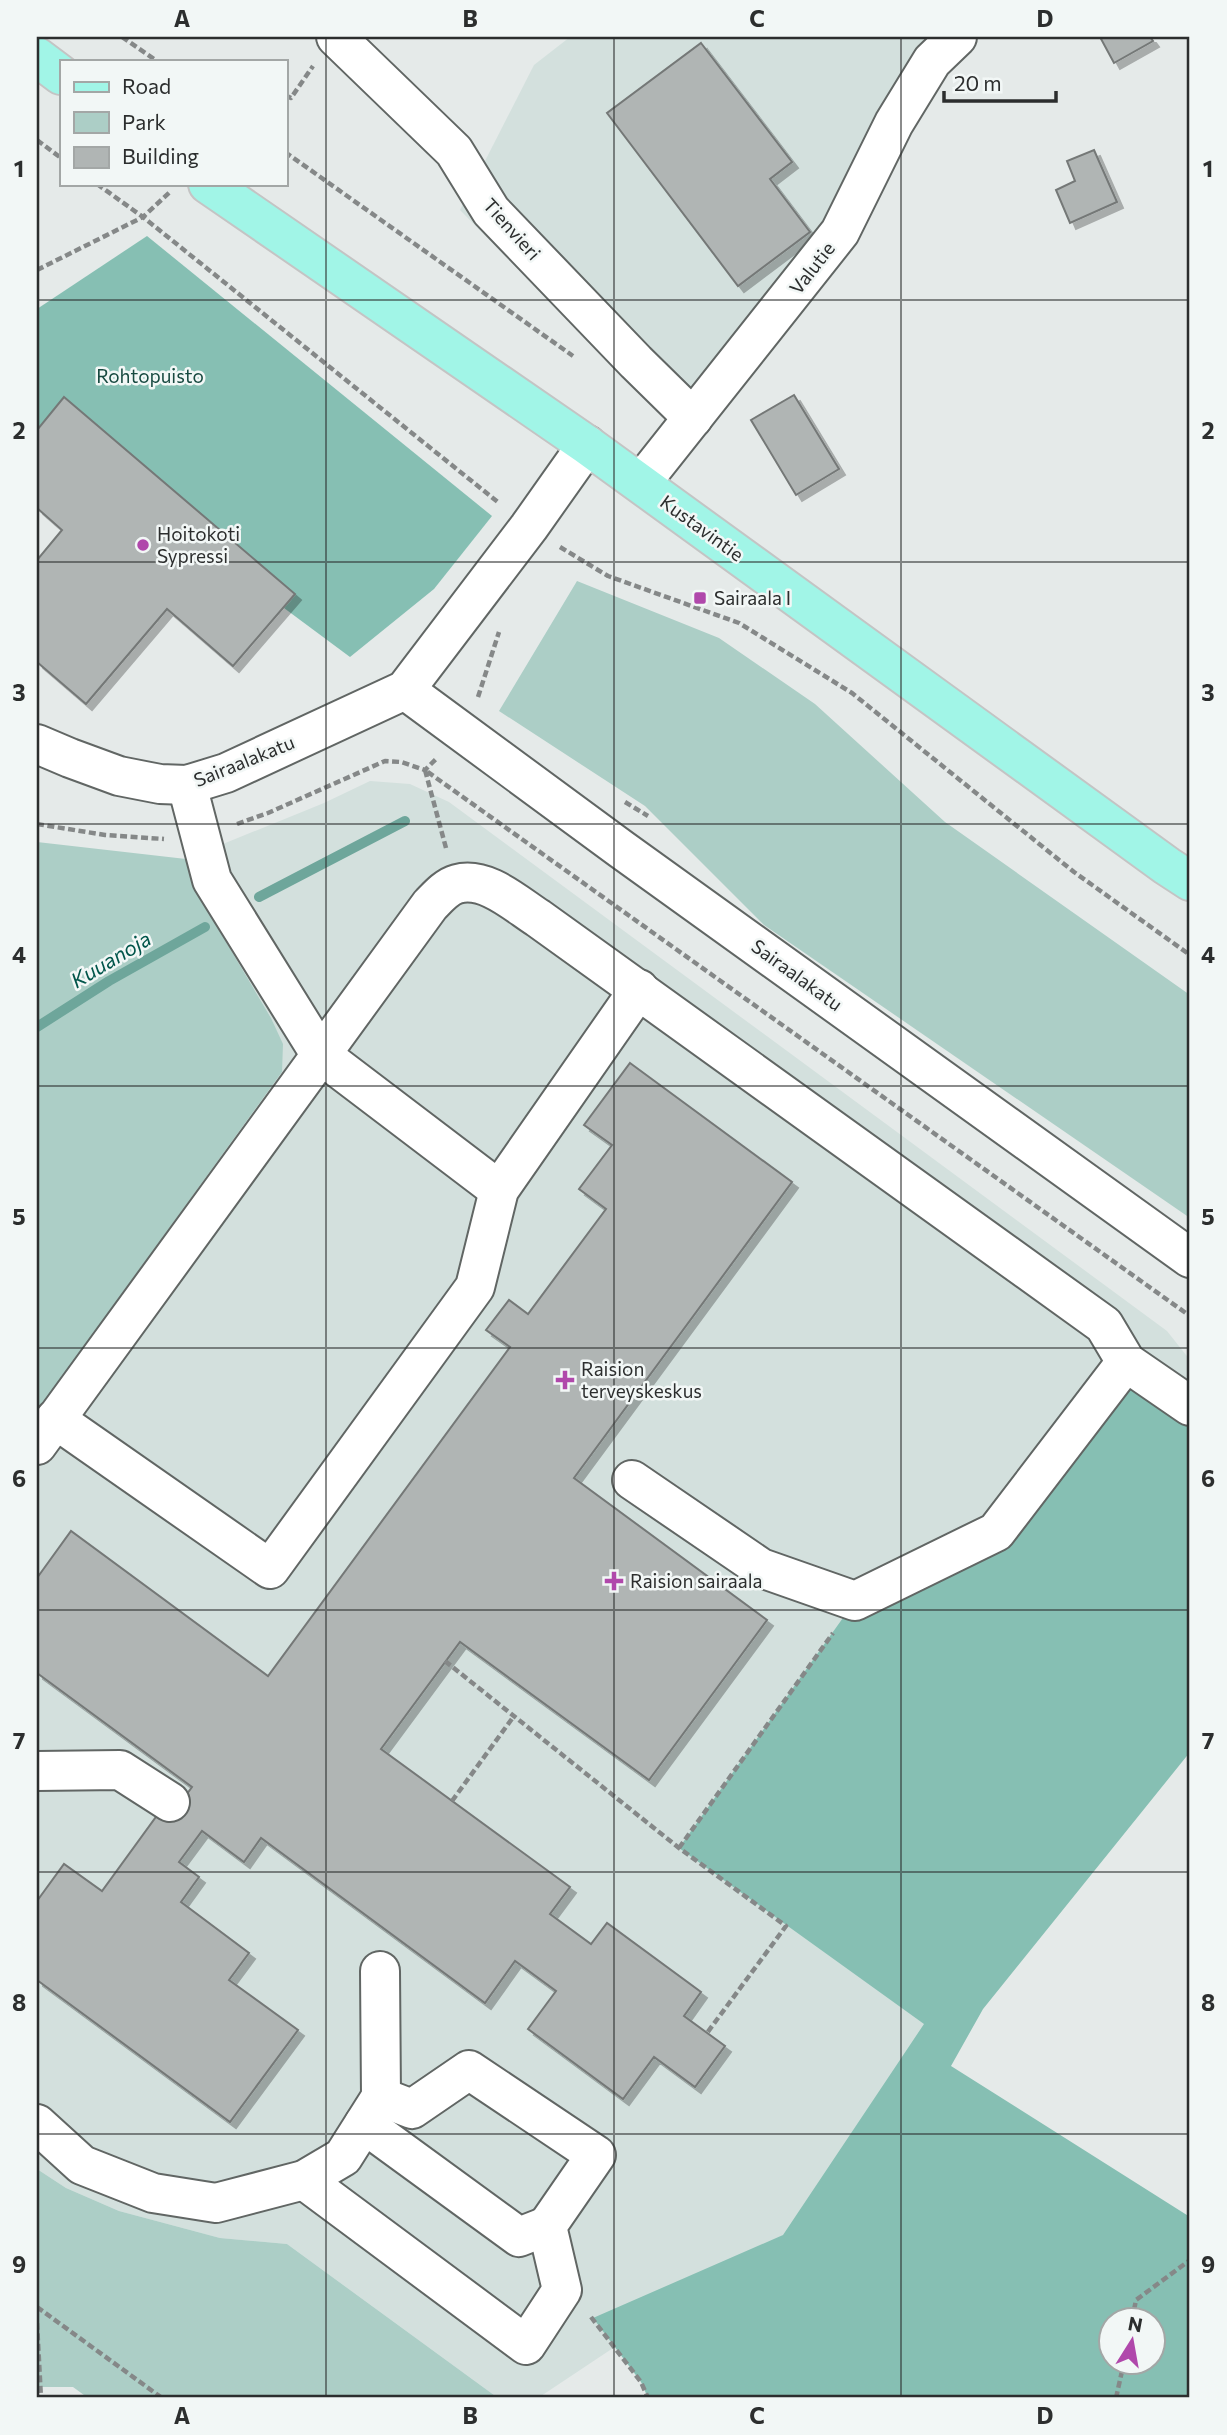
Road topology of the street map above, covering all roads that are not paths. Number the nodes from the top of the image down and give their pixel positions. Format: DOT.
graph roads {
  1 [pos="336,37"];
  2 [pos="957,37"];
  3 [pos="37,57"];
  4 [pos="60,74"];
  5 [pos="211,186"];
  6 [pos="693,418"];
  7 [pos="587,445"];
  8 [pos="641,483"];
  9 [pos="405,690"];
  10 [pos="37,744"];
  11 [pos="187,785"];
  12 [pos="1190,881"];
  13 [pos="639,989"];
  14 [pos="320,1054"];
  15 [pos="499,1191"];
  16 [pos="1190,1258"];
  17 [pos="1126,1362"];
  18 [pos="1190,1406"];
  19 [pos="46,1432"];
  20 [pos="632,1480"];
  21 [pos="37,1771"];
  22 [pos="170,1802"];
  23 [pos="380,1971"];
  24 [pos="372,2111"];
  25 [pos="37,2124"];
  26 [pos="304,2180"];
  27 [pos="547,2226"];
  1 -- 6 [label="street, Tienvieri"];
  2 -- 6 [label="street, Valutie"];
  3 -- 4 [label="main road"];
  5 -- 7 [label="main road, Kustavintie"];
  6 -- 8 [label="street, Valutie"];
  7 -- 8 [label="main road, Kustavintie"];
  7 -- 9 [label="street, Sairaalakatu"];
  8 -- 12 [label="main road, Kustavintie"];
  9 -- 11 [label="street, Sairaalakatu"];
  9 -- 16 [label="street, Sairaalakatu"];
  10 -- 11 [label="street, Sairaalakatu"];
  11 -- 14 [label="street"];
  13 -- 14 [label="street"];
  13 -- 15 [label="street"];
  13 -- 17 [label="street"];
  14 -- 15 [label="street"];
  14 -- 19 [label="street"];
  15 -- 19 [label="street"];
  17 -- 18 [label="street"];
  17 -- 20 [label="street"];
  21 -- 22 [label="street"];
  23 -- 24 [label="street"];
  24 -- 26 [label="street"];
  24 -- 27 [label="street"];
  24 -- 27 [label="street"];
  25 -- 26 [label="street"];
  26 -- 27 [label="street"];
}
